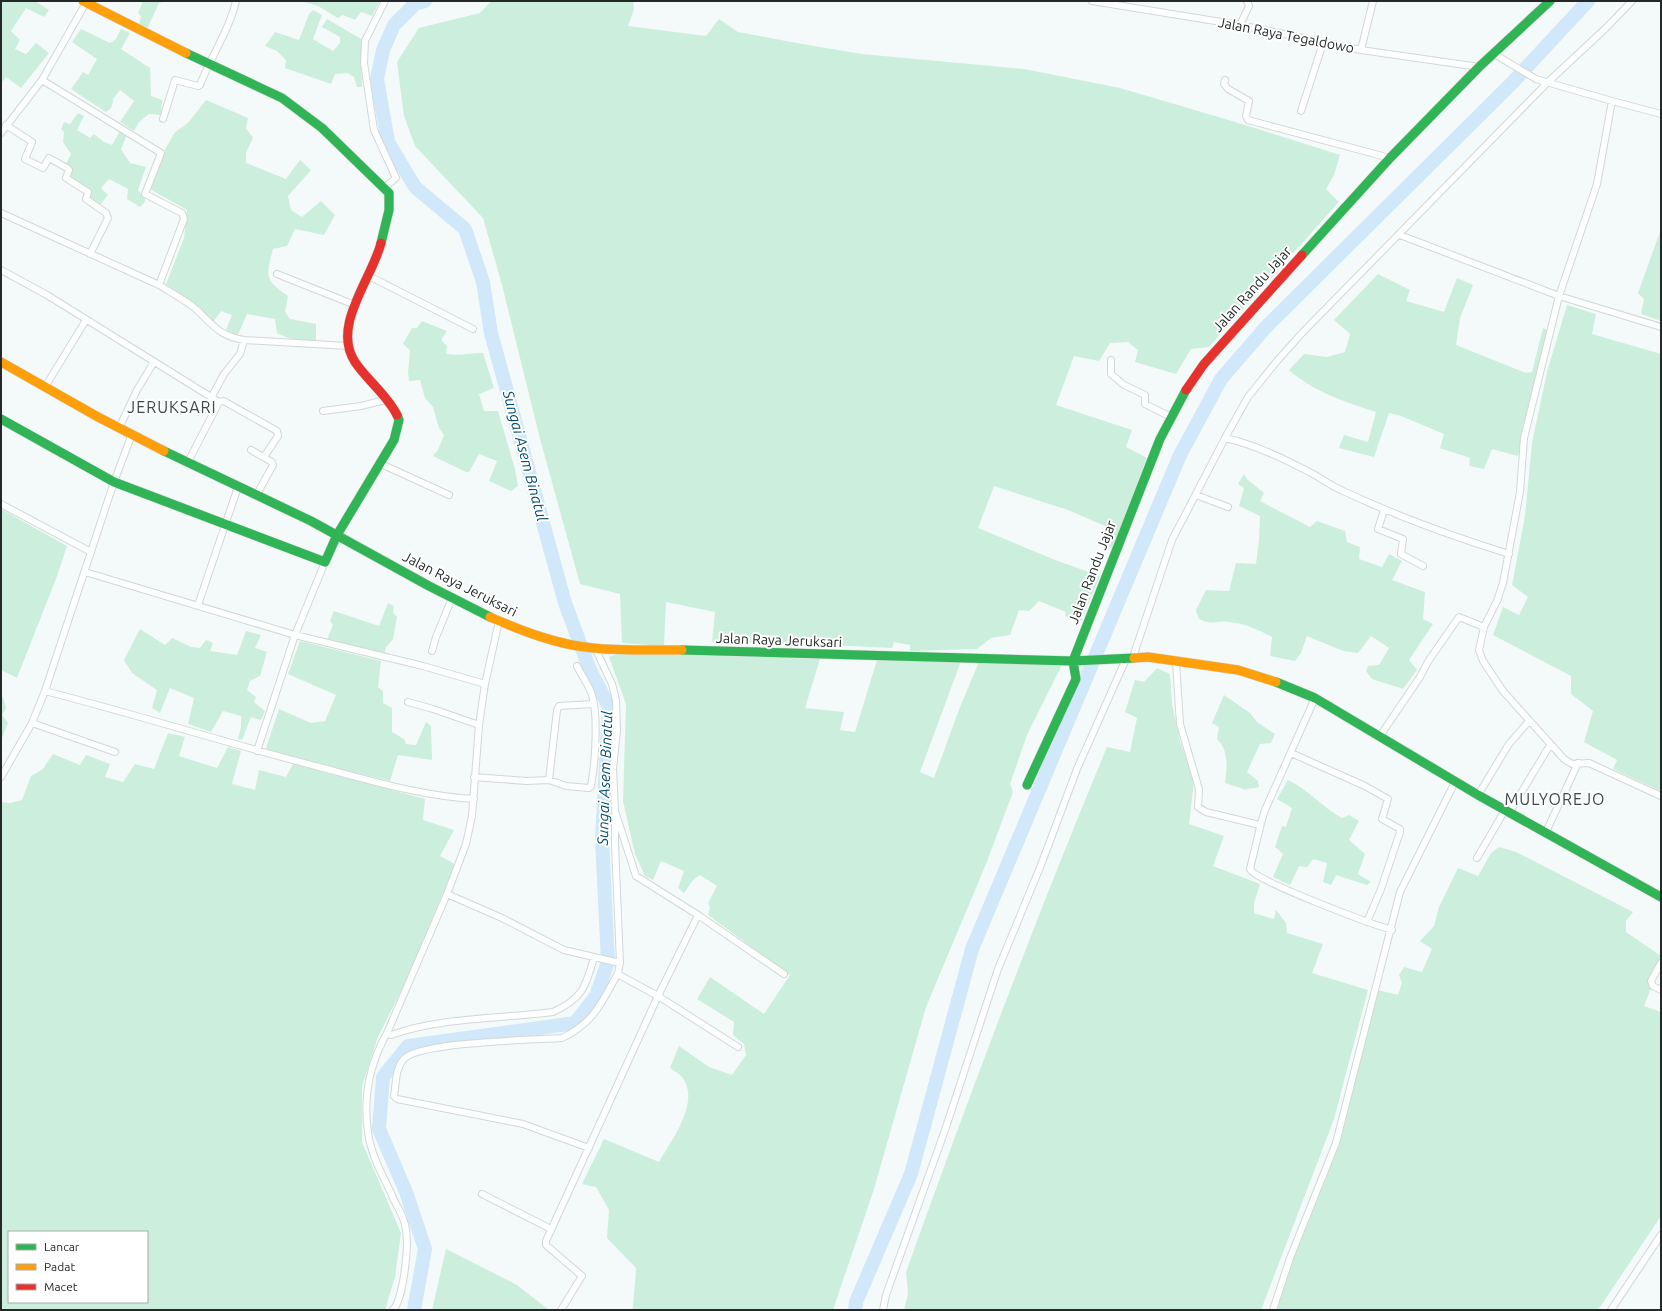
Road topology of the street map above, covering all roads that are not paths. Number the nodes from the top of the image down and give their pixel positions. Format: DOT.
graph roads {
  1 [pos="236,1"];
  2 [pos="385,1"];
  3 [pos="1092,1"];
  4 [pos="1247,1"];
  5 [pos="1373,1"];
  6 [pos="1550,1"];
  7 [pos="1632,1"];
  8 [pos="85,2"];
  9 [pos="1240,25"];
  10 [pos="1323,43"];
  11 [pos="1361,50"];
  12 [pos="1494,54"];
  13 [pos="208,64"];
  14 [pos="1479,67"];
  15 [pos="42,80"];
  16 [pos="1225,80"];
  17 [pos="1547,83"];
  18 [pos="1612,101"];
  19 [pos="1300,111"];
  20 [pos="1661,114"];
  21 [pos="163,119"];
  22 [pos="3,128"];
  23 [pos="1390,158"];
  24 [pos="384,188"];
  25 [pos="1,213"];
  26 [pos="1400,235"];
  27 [pos="90,254"];
  28 [pos="1,270"];
  29 [pos="276,274"];
  30 [pos="369,276"];
  31 [pos="159,285"];
  32 [pos="1560,296"];
  33 [pos="355,305"];
  34 [pos="86,320"];
  35 [pos="1661,327"];
  36 [pos="473,329"];
  37 [pos="244,340"];
  38 [pos="348,346"];
  39 [pos="1111,360"];
  40 [pos="1,362"];
  41 [pos="154,362"];
  42 [pos="45,387"];
  43 [pos="211,398"];
  44 [pos="385,400"];
  45 [pos="219,402"];
  46 [pos="323,411"];
  47 [pos="1170,416"];
  48 [pos="1,419"];
  49 [pos="119,428"];
  50 [pos="132,434"];
  51 [pos="1225,438"];
  52 [pos="251,450"];
  53 [pos="264,457"];
  54 [pos="188,462"];
  55 [pos="379,463"];
  56 [pos="114,482"];
  57 [pos="238,487"];
  58 [pos="257,494"];
  59 [pos="449,495"];
  60 [pos="1196,495"];
  61 [pos="1,504"];
  62 [pos="1228,507"];
  63 [pos="1384,510"];
  64 [pos="225,524"];
  65 [pos="337,535"];
  66 [pos="90,552"];
  67 [pos="1509,554"];
  68 [pos="325,562"];
  69 [pos="1424,566"];
  70 [pos="85,572"];
  71 [pos="452,598"];
  72 [pos="198,605"];
  73 [pos="499,621"];
  74 [pos="1484,627"];
  75 [pos="295,635"];
  76 [pos="593,648"];
  77 [pos="432,651"];
  78 [pos="1127,659"];
  79 [pos="1075,660"];
  80 [pos="1176,662"];
  81 [pos="577,666"];
  82 [pos="485,684"];
  83 [pos="45,691"];
  84 [pos="1315,698"];
  85 [pos="408,702"];
  86 [pos="594,704"];
  87 [pos="1529,721"];
  88 [pos="32,723"];
  89 [pos="479,724"];
  90 [pos="1380,736"];
  91 [pos="1550,745"];
  92 [pos="257,751"];
  93 [pos="115,752"];
  94 [pos="1291,752"];
  95 [pos="1578,763"];
  96 [pos="1,777"];
  97 [pos="474,777"];
  98 [pos="549,780"];
  99 [pos="1456,782"];
  100 [pos="1027,785"];
  101 [pos="1478,795"];
  102 [pos="1661,796"];
  103 [pos="474,799"];
  104 [pos="615,811"];
  105 [pos="1507,811"];
  106 [pos="1260,825"];
  107 [pos="1546,832"];
  108 [pos="1477,858"];
  109 [pos="447,894"];
  110 [pos="1661,897"];
  111 [pos="698,915"];
  112 [pos="1367,922"];
  113 [pos="1392,930"];
  114 [pos="595,958"];
  115 [pos="618,962"];
  116 [pos="1661,963"];
  117 [pos="618,973"];
  118 [pos="784,974"];
  119 [pos="1661,990"];
  120 [pos="658,996"];
  121 [pos="387,1033"];
  122 [pos="738,1047"];
  123 [pos="589,1148"];
  124 [pos="482,1194"];
  125 [pos="551,1229"];
  126 [pos="1661,1235"];
  127 [pos="393,1310"];
  128 [pos="561,1310"];
  129 [pos="882,1310"];
  130 [pos="1273,1310"];
  131 [pos="1611,1310"];
  1 -- 13 [label="street"];
  2 -- 24 [label="street"];
  3 -- 9 [label="street, Jalan Raya Tegaldowo"];
  4 -- 9 [label="street"];
  5 -- 11 [label="street"];
  6 -- 12 [label="street, Jalan Randu Jajar"];
  7 -- 17 [label="street"];
  8 -- 13 [label="street"];
  8 -- 15 [label="street"];
  9 -- 10 [label="street, Jalan Raya Tegaldowo"];
  10 -- 11 [label="street, Jalan Raya Tegaldowo"];
  10 -- 19 [label="street"];
  11 -- 14 [label="street, Jalan Raya Tegaldowo"];
  12 -- 14 [label="street, Jalan Randu Jajar"];
  12 -- 17 [label="street"];
  13 -- 21 [label="street"];
  13 -- 24 [label="street"];
  14 -- 23 [label="street, Jalan Randu Jajar"];
  15 -- 22 [label="street"];
  15 -- 31 [label="street"];
  16 -- 23 [label="street"];
  17 -- 18 [label="street"];
  17 -- 26 [label="street"];
  18 -- 20 [label="street"];
  18 -- 32 [label="street"];
  22 -- 27 [label="street"];
  23 -- 47 [label="street, Jalan Randu Jajar"];
  24 -- 30 [label="street"];
  25 -- 27 [label="street"];
  26 -- 32 [label="street"];
  26 -- 51 [label="street"];
  27 -- 31 [label="street"];
  28 -- 34 [label="street"];
  29 -- 33 [label="street"];
  30 -- 33 [label="street"];
  30 -- 36 [label="street"];
  31 -- 37 [label="street"];
  32 -- 35 [label="street"];
  32 -- 67 [label="street"];
  33 -- 38 [label="street"];
  34 -- 41 [label="street"];
  34 -- 42 [label="street"];
  37 -- 38 [label="street"];
  37 -- 43 [label="street"];
  38 -- 44 [label="street"];
  39 -- 47 [label="street"];
  40 -- 42 [label="street, Jalan Raya Jeruksari"];
  41 -- 43 [label="street"];
  41 -- 49 [label="street"];
  42 -- 49 [label="street, Jalan Raya Jeruksari"];
  43 -- 45 [label="street"];
  44 -- 46 [label="street"];
  44 -- 55 [label="street"];
  45 -- 53 [label="street"];
  45 -- 54 [label="street"];
  47 -- 79 [label="street, Jalan Randu Jajar"];
  48 -- 56 [label="street"];
  49 -- 50 [label="street, Jalan Raya Jeruksari"];
  50 -- 54 [label="street, Jalan Raya Jeruksari"];
  50 -- 56 [label="street"];
  51 -- 60 [label="street"];
  51 -- 63 [label="street"];
  52 -- 53 [label="street"];
  53 -- 58 [label="street"];
  54 -- 57 [label="street, Jalan Raya Jeruksari"];
  55 -- 59 [label="street"];
  55 -- 65 [label="street"];
  56 -- 64 [label="street"];
  56 -- 66 [label="street"];
  57 -- 58 [label="street, Jalan Raya Jeruksari"];
  57 -- 64 [label="street"];
  58 -- 65 [label="street, Jalan Raya Jeruksari"];
  60 -- 62 [label="street"];
  60 -- 78 [label="street"];
  61 -- 66 [label="street"];
  63 -- 67 [label="street"];
  63 -- 69 [label="street"];
  64 -- 68 [label="street"];
  64 -- 72 [label="street"];
  65 -- 68 [label="street"];
  65 -- 71 [label="street, Jalan Raya Jeruksari"];
  66 -- 70 [label="street"];
  67 -- 74 [label="street"];
  68 -- 75 [label="street"];
  70 -- 72 [label="street"];
  70 -- 83 [label="street"];
  71 -- 73 [label="street, Jalan Raya Jeruksari"];
  71 -- 77 [label="street"];
  72 -- 75 [label="street"];
  73 -- 76 [label="street, Jalan Raya Jeruksari"];
  73 -- 82 [label="street"];
  74 -- 87 [label="street"];
  74 -- 90 [label="street"];
  75 -- 82 [label="street"];
  75 -- 92 [label="street"];
  76 -- 79 [label="street, Jalan Raya Jeruksari"];
  76 -- 104 [label="street"];
  78 -- 79 [label="street, Jalan Raya Jeruksari"];
  78 -- 80 [label="street, Jalan Raya Jeruksari"];
  78 -- 129 [label="street"];
  79 -- 100 [label="street"];
  80 -- 84 [label="street, Jalan Raya Jeruksari"];
  80 -- 106 [label="street"];
  81 -- 86 [label="street"];
  82 -- 89 [label="street"];
  83 -- 88 [label="street"];
  83 -- 92 [label="street"];
  84 -- 90 [label="street, Jalan Raya Jeruksari"];
  84 -- 94 [label="street"];
  85 -- 89 [label="street"];
  86 -- 98 [label="street"];
  86 -- 98 [label="street"];
  87 -- 91 [label="street"];
  87 -- 101 [label="street"];
  88 -- 93 [label="street"];
  88 -- 96 [label="street"];
  89 -- 97 [label="street"];
  90 -- 99 [label="street, Jalan Raya Jeruksari"];
  91 -- 95 [label="street"];
  91 -- 105 [label="street"];
  92 -- 103 [label="street"];
  94 -- 106 [label="street"];
  94 -- 112 [label="street"];
  95 -- 102 [label="street"];
  95 -- 107 [label="street"];
  97 -- 98 [label="street"];
  97 -- 103 [label="street"];
  99 -- 101 [label="street, Jalan Raya Jeruksari"];
  99 -- 113 [label="street"];
  101 -- 105 [label="street, Jalan Raya Jeruksari"];
  103 -- 109 [label="street"];
  104 -- 111 [label="street"];
  104 -- 115 [label="street"];
  105 -- 107 [label="street, Jalan Raya Jeruksari"];
  105 -- 108 [label="street"];
  106 -- 112 [label="street"];
  107 -- 110 [label="street, Jalan Raya Jeruksari"];
  109 -- 114 [label="street"];
  109 -- 121 [label="street"];
  111 -- 118 [label="street"];
  111 -- 120 [label="street"];
  112 -- 113 [label="street"];
  113 -- 130 [label="street"];
  114 -- 115 [label="street"];
  114 -- 121 [label="street"];
  115 -- 117 [label="street"];
  116 -- 119 [label="street"];
  117 -- 120 [label="street"];
  117 -- 123 [label="street"];
  120 -- 122 [label="street"];
  120 -- 123 [label="street"];
  121 -- 127 [label="street"];
  123 -- 125 [label="street"];
  124 -- 125 [label="street"];
  125 -- 128 [label="street"];
  126 -- 131 [label="street"];
}
